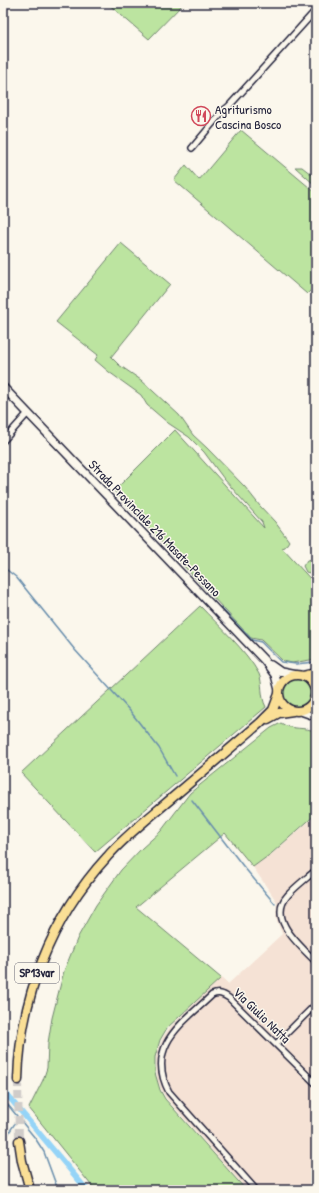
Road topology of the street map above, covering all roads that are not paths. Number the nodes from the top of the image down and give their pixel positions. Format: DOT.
graph roads {
  1 [pos="316,10"];
  2 [pos="192,148"];
  3 [pos="3,387"];
  4 [pos="28,413"];
  5 [pos="3,441"];
  6 [pos="264,660"];
  7 [pos="316,673"];
  8 [pos="300,676"];
  9 [pos="279,692"];
  10 [pos="315,697"];
  11 [pos="296,711"];
  12 [pos="316,717"];
  13 [pos="260,723"];
  14 [pos="316,870"];
  15 [pos="316,962"];
  16 [pos="316,1004"];
  17 [pos="276,1044"];
  18 [pos="18,1080"];
  19 [pos="316,1084"];
  20 [pos="19,1141"];
  21 [pos="30,1190"];
  22 [pos="256,1190"];
  1 -- 2 [label="street"];
  3 -- 4 [label="main road, Strada Provinciale 216 Masate-Pessano"];
  4 -- 5 [label="street"];
  4 -- 6 [label="main road, Strada Provinciale 216 Masate-Pessano"];
  6 -- 8 [label="main road"];
  6 -- 9 [label="main road"];
  7 -- 8 [label="main road, SP13var"];
  8 -- 9 [label="main road, SP13var"];
  8 -- 10 [label="main road, SP13var"];
  9 -- 11 [label="main road"];
  9 -- 13 [label="main road, SP13var"];
  10 -- 11 [label="main road, SP13var"];
  11 -- 12 [label="street"];
  11 -- 13 [label="main road, SP13var"];
  13 -- 18 [label="main road, SP13var"];
  14 -- 15 [label="street"];
  16 -- 17 [label="street"];
  17 -- 19 [label="street, Via Giulio Natta"];
  17 -- 22 [label="street, Via Giulio Natta"];
  20 -- 21 [label="main road"];
}
